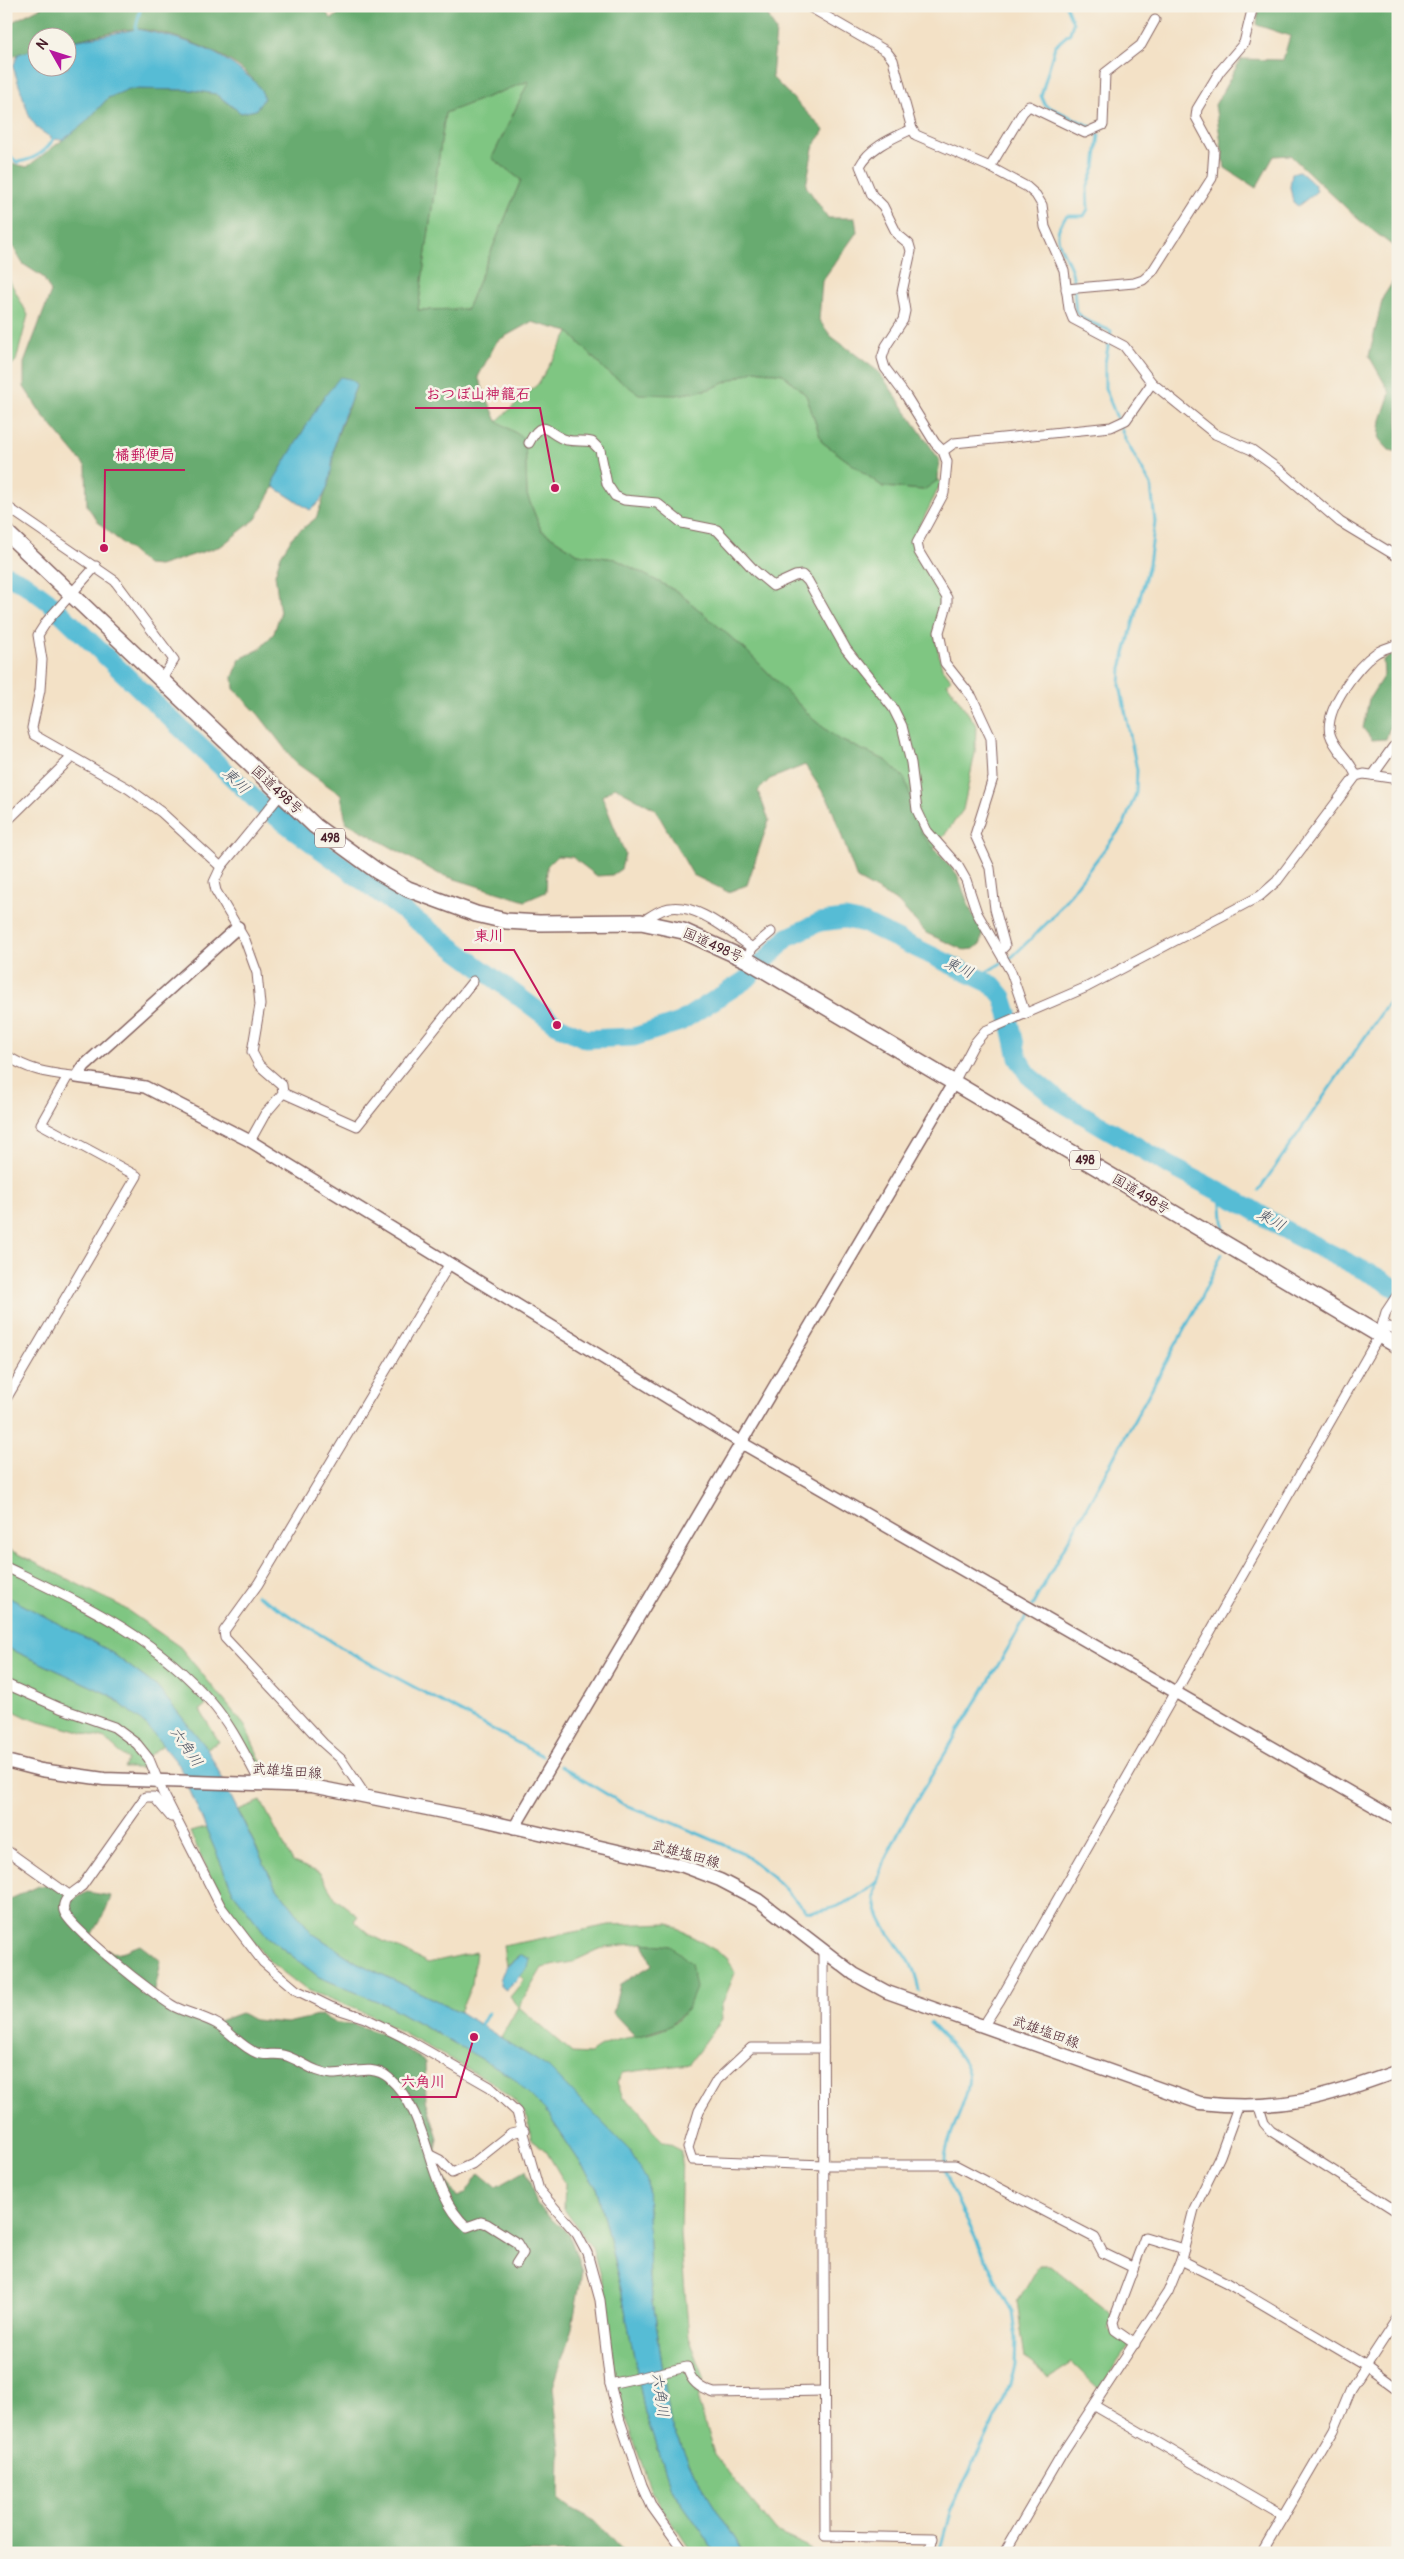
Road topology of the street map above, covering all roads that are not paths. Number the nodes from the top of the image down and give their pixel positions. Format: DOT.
graph roads {
  1 [pos="808,6"];
  2 [pos="1253,6"];
  3 [pos="1155,20"];
  4 [pos="912,129"];
  5 [pos="990,167"];
  6 [pos="1066,290"];
  7 [pos="1152,383"];
  8 [pos="529,443"];
  9 [pos="943,451"];
  10 [pos="6,506"];
  11 [pos="6,532"];
  12 [pos="1398,557"];
  13 [pos="96,566"];
  14 [pos="68,599"];
  15 [pos="1398,644"];
  16 [pos="161,680"];
  17 [pos="1398,744"];
  18 [pos="72,757"];
  19 [pos="1373,775"];
  20 [pos="1356,776"];
  21 [pos="1398,779"];
  22 [pos="279,798"];
  23 [pos="6,822"];
  24 [pos="222,868"];
  25 [pos="641,922"];
  26 [pos="238,927"];
  27 [pos="771,932"];
  28 [pos="1000,951"];
  29 [pos="750,954"];
  30 [pos="473,981"];
  31 [pos="1022,1014"];
  32 [pos="6,1055"];
  33 [pos="72,1076"];
  34 [pos="954,1082"];
  35 [pos="283,1093"];
  36 [pos="250,1141"];
  37 [pos="450,1263"];
  38 [pos="1396,1296"];
  39 [pos="1398,1329"];
  40 [pos="1381,1331"];
  41 [pos="1398,1346"];
  42 [pos="6,1399"];
  43 [pos="740,1442"];
  44 [pos="6,1567"];
  45 [pos="6,1684"];
  46 [pos="1175,1692"];
  47 [pos="6,1761"];
  48 [pos="162,1781"];
  49 [pos="258,1784"];
  50 [pos="365,1796"];
  51 [pos="177,1820"];
  52 [pos="1398,1820"];
  53 [pos="514,1828"];
  54 [pos="6,1850"];
  55 [pos="69,1895"];
  56 [pos="823,1952"];
  57 [pos="984,2026"];
  58 [pos="824,2048"];
  59 [pos="1398,2071"];
  60 [pos="1259,2106"];
  61 [pos="1238,2107"];
  62 [pos="524,2130"];
  63 [pos="430,2156"];
  64 [pos="824,2165"];
  65 [pos="1398,2212"];
  66 [pos="1184,2249"];
  67 [pos="1181,2260"];
  68 [pos="516,2264"];
  69 [pos="1132,2267"];
  70 [pos="1398,2317"];
  71 [pos="1135,2344"];
  72 [pos="1367,2366"];
  73 [pos="613,2383"];
  74 [pos="1398,2389"];
  75 [pos="824,2391"];
  76 [pos="1096,2406"];
  77 [pos="1284,2516"];
  78 [pos="686,2553"];
  79 [pos="930,2553"];
  80 [pos="1004,2553"];
  81 [pos="1262,2553"];
  1 -- 4 [label="street"];
  2 -- 6 [label="street"];
  3 -- 5 [label="street"];
  4 -- 5 [label="street"];
  4 -- 9 [label="street"];
  5 -- 6 [label="street"];
  6 -- 7 [label="street"];
  7 -- 9 [label="street"];
  7 -- 12 [label="street"];
  8 -- 28 [label="street"];
  9 -- 28 [label="street"];
  10 -- 13 [label="street"];
  11 -- 14 [label="highway, 国道498号 / 498"];
  13 -- 14 [label="street"];
  13 -- 16 [label="street"];
  14 -- 16 [label="highway, 国道498号 / 498"];
  14 -- 18 [label="street"];
  15 -- 20 [label="street"];
  16 -- 22 [label="highway, 国道498号 / 498"];
  17 -- 19 [label="street"];
  18 -- 23 [label="street"];
  18 -- 24 [label="street"];
  19 -- 20 [label="street"];
  19 -- 21 [label="street"];
  20 -- 31 [label="street"];
  22 -- 24 [label="street"];
  22 -- 25 [label="highway, 国道498号 / 498"];
  24 -- 26 [label="street"];
  25 -- 29 [label="highway, 国道498号 / 498"];
  25 -- 29 [label="street"];
  26 -- 33 [label="street"];
  26 -- 35 [label="street"];
  27 -- 29 [label="street"];
  28 -- 31 [label="street"];
  29 -- 34 [label="highway, 国道498号 / 498"];
  30 -- 35 [label="street"];
  31 -- 34 [label="street"];
  32 -- 33 [label="street"];
  33 -- 36 [label="street"];
  33 -- 42 [label="street"];
  34 -- 40 [label="highway, 国道498号 / 498"];
  34 -- 43 [label="street"];
  35 -- 36 [label="street"];
  36 -- 37 [label="street"];
  37 -- 43 [label="street"];
  37 -- 50 [label="street"];
  38 -- 40 [label="street"];
  39 -- 40 [label="street"];
  40 -- 41 [label="highway, 国道498号 / 498"];
  40 -- 46 [label="street"];
  43 -- 46 [label="street"];
  43 -- 53 [label="street"];
  44 -- 49 [label="street"];
  45 -- 48 [label="street"];
  46 -- 52 [label="street"];
  46 -- 57 [label="street"];
  47 -- 48 [label="main road, 武雄塩田線"];
  48 -- 49 [label="main road, 武雄塩田線"];
  48 -- 51 [label="street"];
  49 -- 50 [label="main road, 武雄塩田線"];
  50 -- 53 [label="main road, 武雄塩田線"];
  51 -- 55 [label="street"];
  51 -- 62 [label="street"];
  53 -- 56 [label="main road, 武雄塩田線"];
  54 -- 55 [label="street"];
  55 -- 63 [label="street"];
  56 -- 57 [label="main road, 武雄塩田線"];
  56 -- 58 [label="street"];
  57 -- 61 [label="main road, 武雄塩田線"];
  58 -- 64 [label="street"];
  58 -- 64 [label="street"];
  59 -- 60 [label="main road, 武雄塩田線"];
  60 -- 61 [label="main road, 武雄塩田線"];
  60 -- 65 [label="street"];
  61 -- 66 [label="street"];
  62 -- 63 [label="street"];
  62 -- 73 [label="street"];
  63 -- 68 [label="street"];
  64 -- 69 [label="street"];
  64 -- 75 [label="street"];
  66 -- 67 [label="street"];
  66 -- 69 [label="street"];
  67 -- 71 [label="street"];
  67 -- 72 [label="street"];
  69 -- 71 [label="street"];
  70 -- 72 [label="street"];
  71 -- 76 [label="street"];
  72 -- 74 [label="street"];
  72 -- 77 [label="street"];
  73 -- 75 [label="street"];
  73 -- 78 [label="street"];
  75 -- 79 [label="street"];
  76 -- 77 [label="street"];
  76 -- 80 [label="street"];
  77 -- 81 [label="street"];
}
